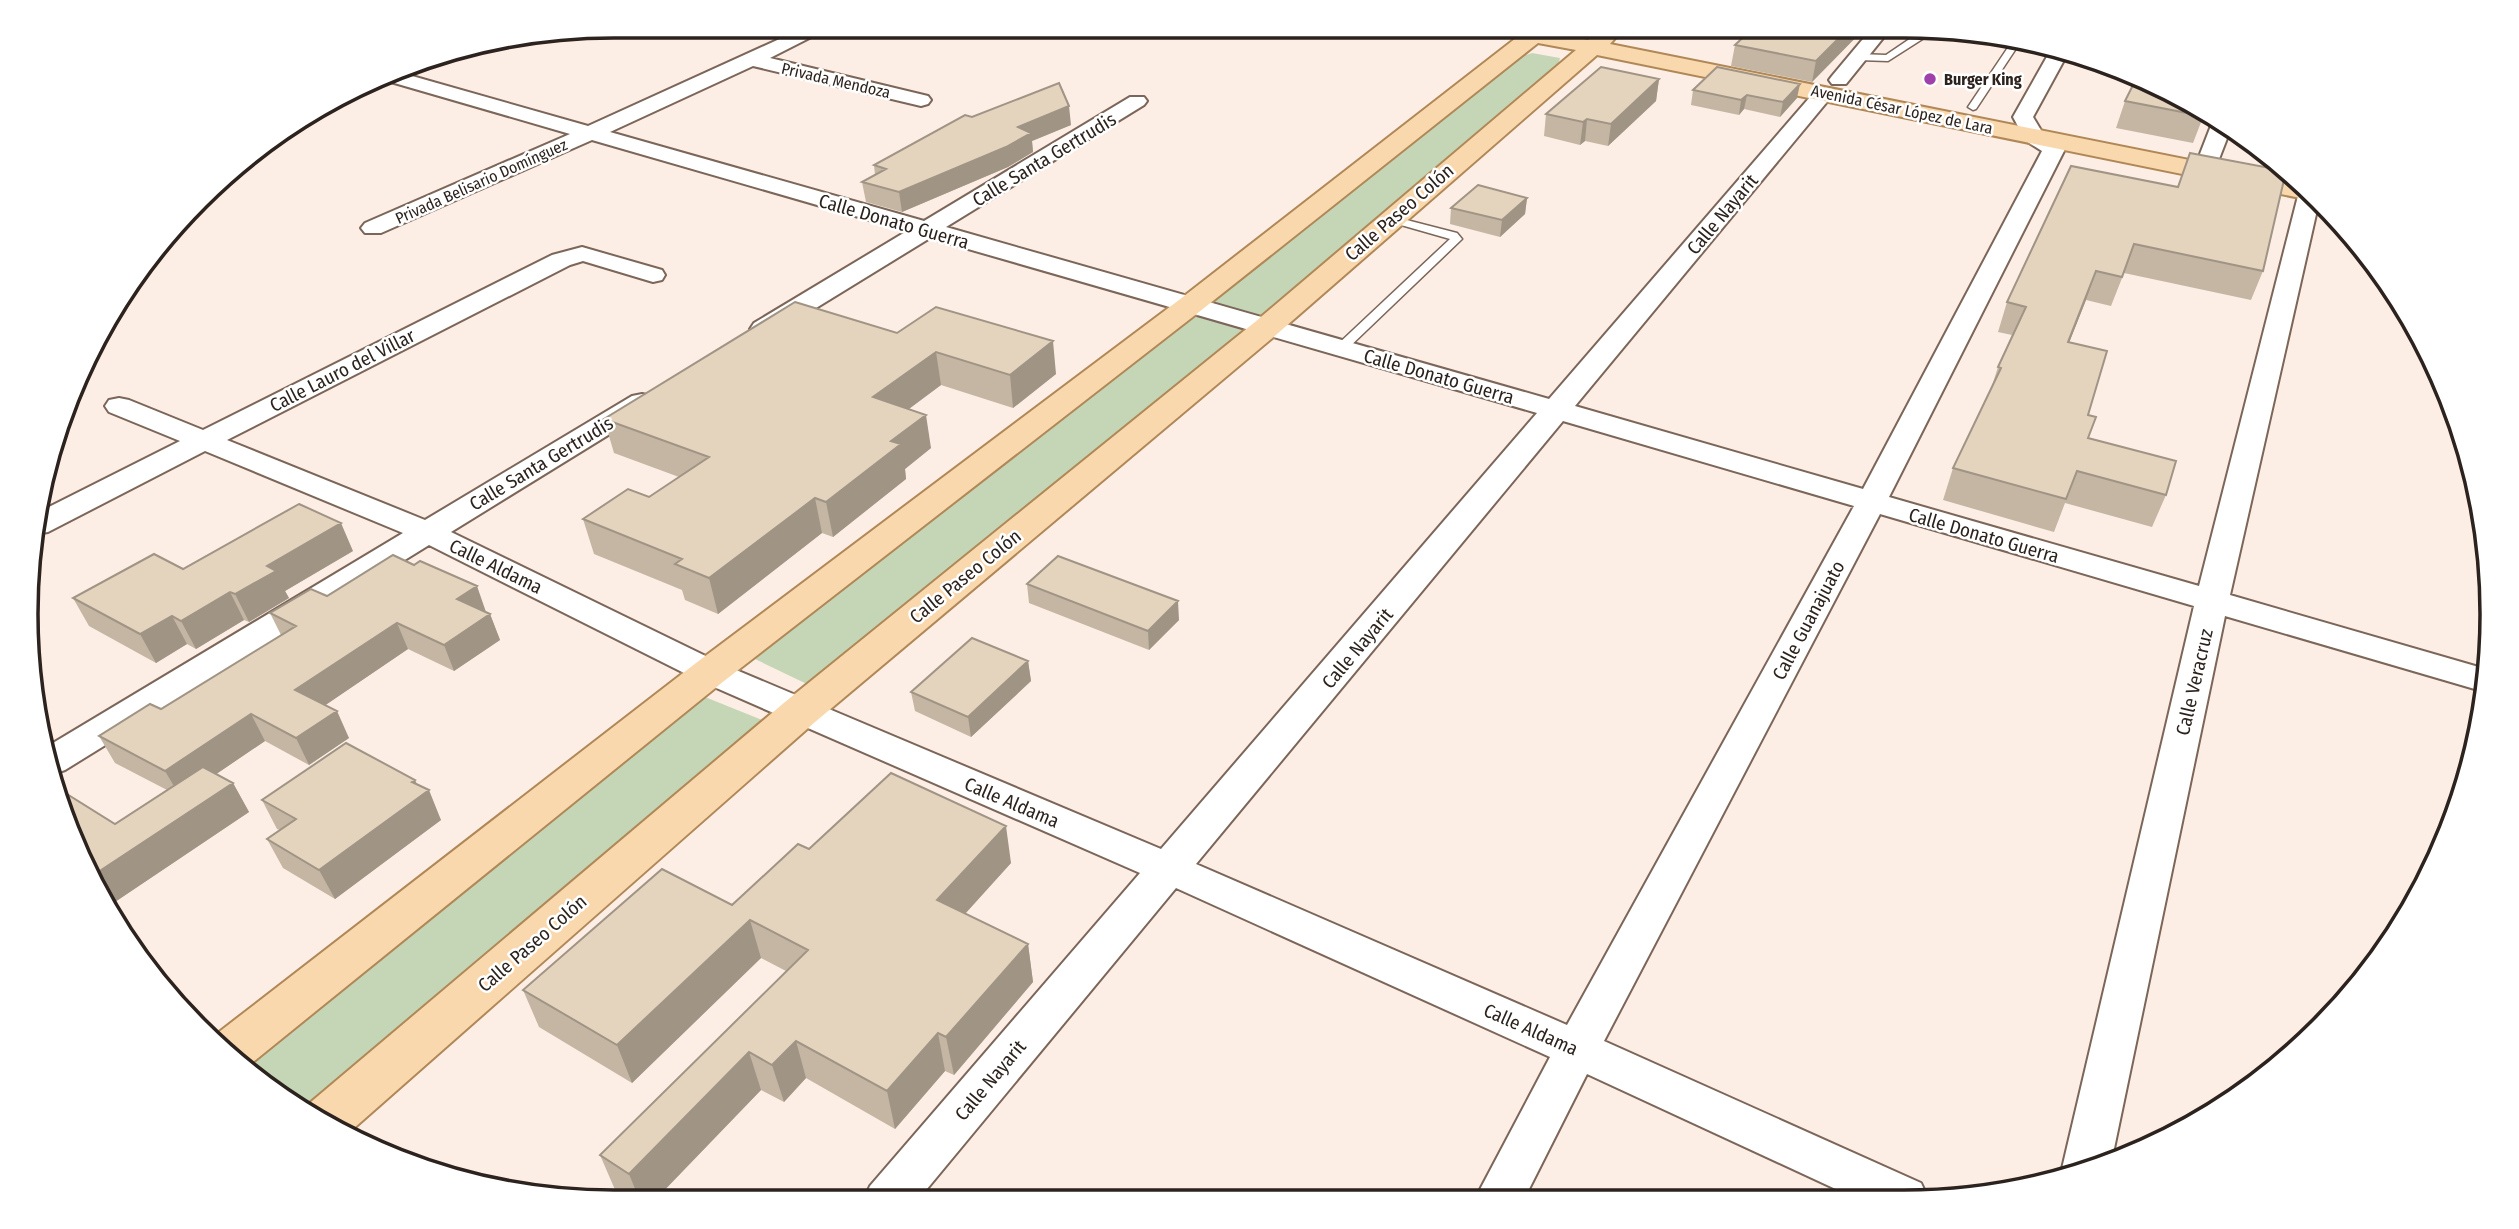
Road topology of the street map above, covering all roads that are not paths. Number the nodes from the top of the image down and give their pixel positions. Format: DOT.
graph roads {
  1 [pos="798,38"];
  2 [pos="1874,38"];
  3 [pos="1912,38"];
  4 [pos="1552,40"];
  5 [pos="2011,49"];
  6 [pos="1858,57"];
  7 [pos="2057,59"];
  8 [pos="750,60"];
  9 [pos="402,79"];
  10 [pos="1832,87"];
  11 [pos="921,100"];
  12 [pos="1137,101"];
  13 [pos="1973,107"];
  14 [pos="2028,126"];
  15 [pos="2219,132"];
  16 [pos="590,133"];
  17 [pos="2211,154"];
  18 [pos="2263,165"];
  19 [pos="2291,188"];
  20 [pos="2307,203"];
  21 [pos="1391,219"];
  22 [pos="373,228"];
  23 [pos="927,230"];
  24 [pos="653,275"];
  25 [pos="1189,306"];
  26 [pos="1266,328"];
  27 [pos="737,345"];
  28 [pos="1340,349"];
  29 [pos="665,388"];
  30 [pos="119,406"];
  31 [pos="1558,410"];
  32 [pos="201,441"];
  33 [pos="1871,502"];
  34 [pos="47,520"];
  35 [pos="427,532"];
  36 [pos="2212,601"];
  37 [pos="710,672"];
  38 [pos="2477,678"];
  39 [pos="800,712"];
  40 [pos="57,758"];
  41 [pos="1170,869"];
  42 [pos="235,1048"];
  43 [pos="1577,1049"];
  44 [pos="331,1116"];
  45 [pos="2088,1161"];
  46 [pos="896,1190"];
  47 [pos="1504,1190"];
  48 [pos="1886,1190"];
  1 -- 8 [label="street, Privada Belisario Domínguez"];
  2 -- 6 [label="street, Calle Nayarit"];
  3 -- 6 [label="lane"];
  4 -- 10 [label="main road, Avenida César López de Lara"];
  4 -- 21 [label="main road, Calle Paseo Colón"];
  4 -- 25 [label="main road"];
  5 -- 13 [label="lane"];
  6 -- 10 [label="street, Calle Nayarit"];
  7 -- 14 [label="street"];
  8 -- 11 [label="street, Privada Mendoza"];
  8 -- 16 [label="street, Privada Belisario Domínguez"];
  9 -- 16 [label="street, Calle Donato Guerra"];
  10 -- 13 [label="main road, Avenida César López de Lara"];
  10 -- 14 [label="main road, Avenida César López de Lara"];
  10 -- 31 [label="street, Calle Nayarit"];
  12 -- 23 [label="street, Calle Santa Gertrudis"];
  13 -- 14 [label="main road, Avenida César López de Lara"];
  14 -- 17 [label="main road, Avenida César López de Lara"];
  14 -- 19 [label="main road, Avenida César López de Lara"];
  14 -- 33 [label="street, Calle Guanajuato"];
  15 -- 17 [label="street"];
  16 -- 22 [label="street, Privada Belisario Domínguez"];
  16 -- 23 [label="street, Calle Donato Guerra"];
  17 -- 18 [label="main road, Avenida César López de Lara"];
  20 -- 36 [label="street, Calle Veracruz"];
  21 -- 26 [label="main road, Calle Paseo Colón"];
  21 -- 28 [label="lane"];
  23 -- 25 [label="street, Calle Donato Guerra"];
  23 -- 27 [label="street, Calle Santa Gertrudis"];
  24 -- 32 [label="street, Calle Lauro del Villar"];
  25 -- 26 [label="street, Calle Donato Guerra"];
  25 -- 37 [label="main road"];
  26 -- 28 [label="street, Calle Donato Guerra"];
  26 -- 39 [label="main road, Calle Paseo Colón"];
  28 -- 31 [label="street, Calle Donato Guerra"];
  29 -- 35 [label="street, Calle Santa Gertrudis"];
  30 -- 32 [label="street, Calle Aldama"];
  31 -- 33 [label="street, Calle Donato Guerra"];
  31 -- 41 [label="street, Calle Nayarit"];
  32 -- 34 [label="street, Calle Lauro del Villar"];
  32 -- 35 [label="street, Calle Aldama"];
  33 -- 36 [label="street, Calle Donato Guerra"];
  33 -- 43 [label="street, Calle Guanajuato"];
  35 -- 37 [label="street, Calle Aldama"];
  35 -- 40 [label="street, Calle Santa Gertrudis"];
  36 -- 38 [label="street, Calle Donato Guerra"];
  36 -- 45 [label="street, Calle Veracruz"];
  37 -- 39 [label="street, Calle Aldama"];
  37 -- 42 [label="main road"];
  39 -- 41 [label="street, Calle Aldama"];
  39 -- 44 [label="main road, Calle Paseo Colón"];
  41 -- 43 [label="street, Calle Aldama"];
  41 -- 46 [label="street, Calle Nayarit"];
  43 -- 47 [label="street, Calle Guanajuato"];
  43 -- 48 [label="street, Calle Aldama"];
}
